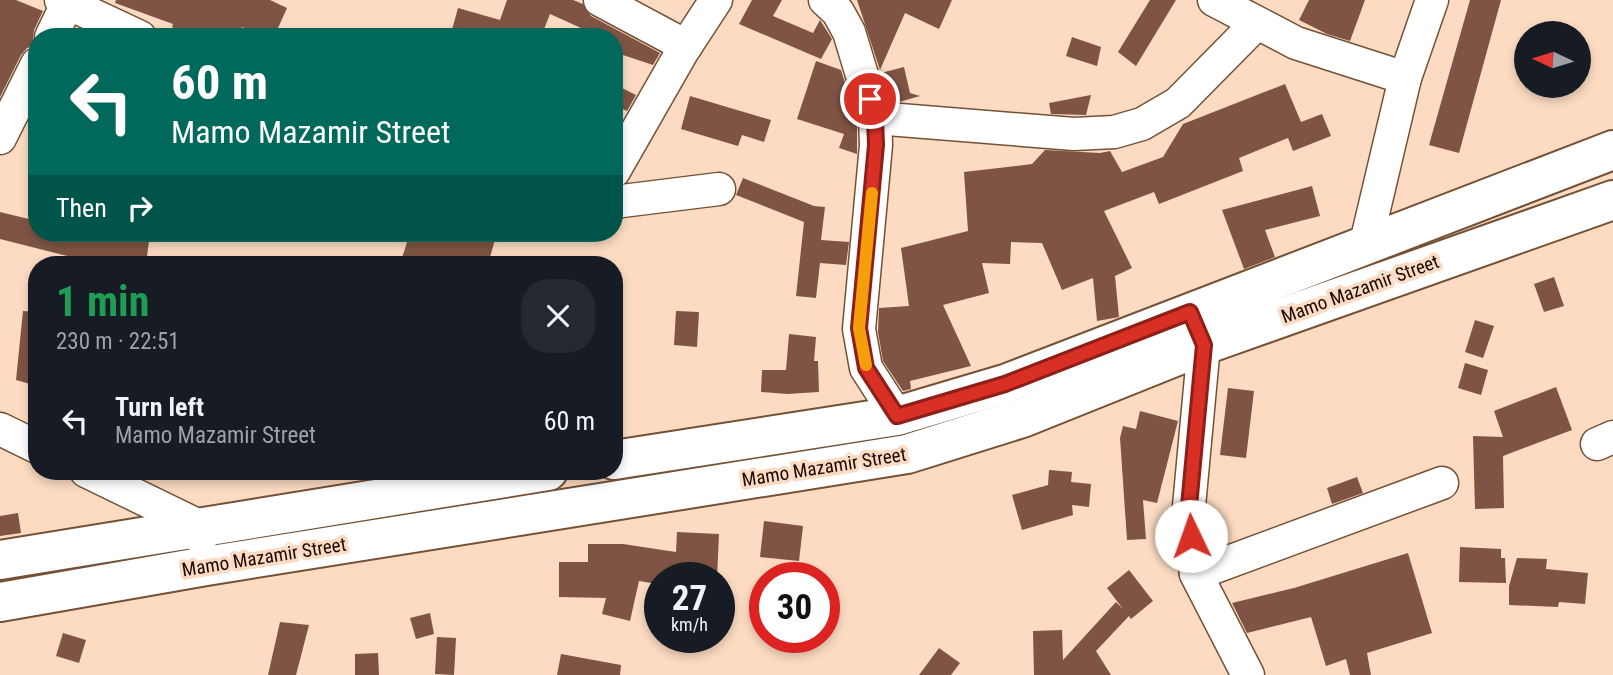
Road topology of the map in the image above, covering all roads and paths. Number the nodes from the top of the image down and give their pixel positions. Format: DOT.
graph roads {
  1 [pos="600,0"];
  2 [pos="716,0"];
  3 [pos="825,0"];
  4 [pos="1214,0"];
  5 [pos="1432,0"];
  6 [pos="66,1"];
  7 [pos="1257,23"];
  8 [pos="55,28"];
  9 [pos="121,28"];
  10 [pos="686,46"];
  11 [pos="1405,78"];
  12 [pos="28,82"];
  13 [pos="875,118"];
  14 [pos="0,138"];
  15 [pos="1613,150"];
  16 [pos="623,155"];
  17 [pos="719,189"];
  18 [pos="1613,200"];
  19 [pos="623,201"];
  20 [pos="1366,243"];
  21 [pos="1197,328"];
  22 [pos="897,416"];
  23 [pos="0,429"];
  24 [pos="28,443"];
  25 [pos="623,459"];
  26 [pos="104,480"];
  27 [pos="491,480"];
  28 [pos="1442,483"];
  29 [pos="199,526"];
  30 [pos="0,559"];
  31 [pos="206,566"];
  32 [pos="1196,574"];
  33 [pos="0,602"];
  34 [pos="1243,673"];
  1 -- 10 [label="street"];
  2 -- 10 [label="street"];
  3 -- 13 [label="street"];
  4 -- 7 [label="street"];
  5 -- 11 [label="street"];
  6 -- 8 [label="street"];
  6 -- 9 [label="street"];
  7 -- 11 [label="street"];
  7 -- 13 [label="street"];
  10 -- 16 [label="street"];
  11 -- 20 [label="street"];
  12 -- 14 [label="street"];
  13 -- 22 [label="street"];
  15 -- 20 [label="main road, Mamo Mazamir Street"];
  17 -- 19 [label="street"];
  18 -- 21 [label="main road, Mamo Mazamir Street"];
  20 -- 21 [label="main road, Mamo Mazamir Street"];
  21 -- 22 [label="main road, Mamo Mazamir Street"];
  21 -- 31 [label="main road, Mamo Mazamir Street"];
  21 -- 32 [label="street"];
  22 -- 25 [label="main road, Mamo Mazamir Street"];
  23 -- 24 [label="street"];
  26 -- 29 [label="street"];
  27 -- 29 [label="main road"];
  28 -- 32 [label="street"];
  29 -- 30 [label="main road"];
  29 -- 31 [label="street"];
  31 -- 33 [label="main road, Mamo Mazamir Street"];
  32 -- 34 [label="street"];
}
